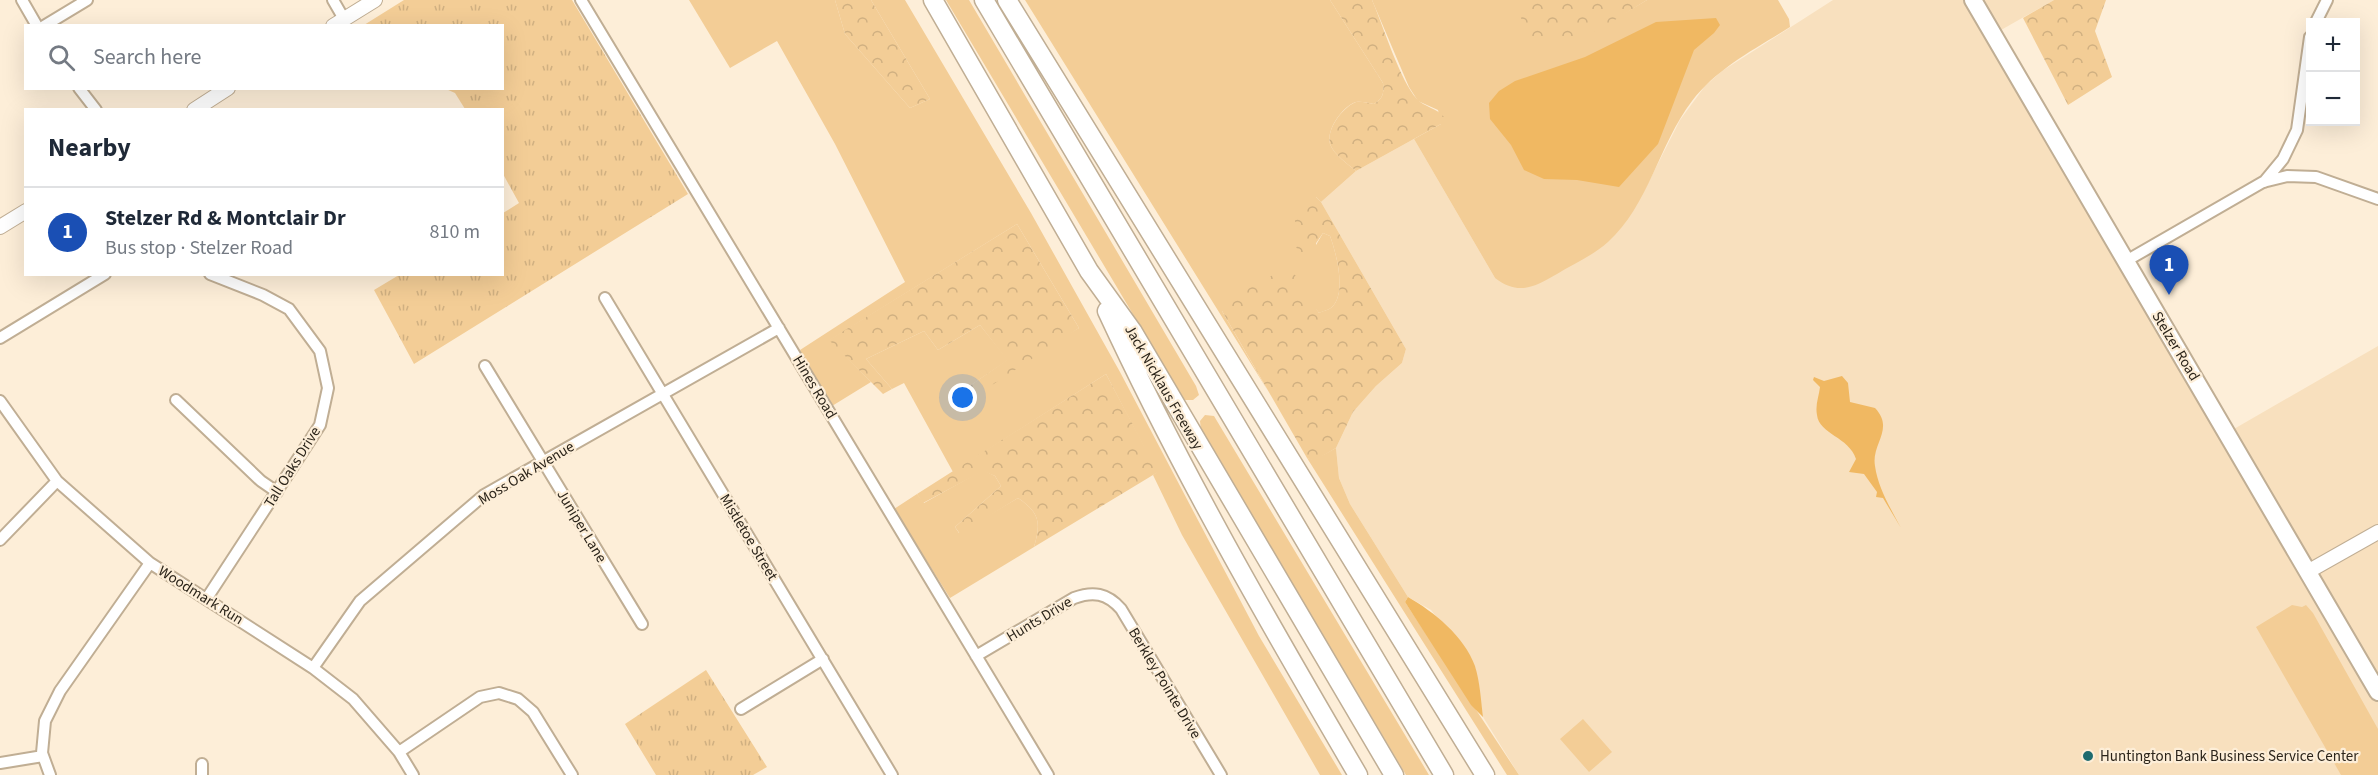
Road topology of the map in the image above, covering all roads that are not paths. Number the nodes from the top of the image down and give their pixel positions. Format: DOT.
graph roads {
  1 [pos="22,0"];
  2 [pos="87,0"];
  3 [pos="333,0"];
  4 [pos="375,0"];
  5 [pos="580,0"];
  6 [pos="933,0"];
  7 [pos="984,0"];
  8 [pos="1006,0"];
  9 [pos="1973,0"];
  10 [pos="2328,0"];
  11 [pos="2318,18"];
  12 [pos="338,22"];
  13 [pos="36,24"];
  14 [pos="47,24"];
  15 [pos="2306,66"];
  16 [pos="81,90"];
  17 [pos="225,90"];
  18 [pos="94,108"];
  19 [pos="197,108"];
  20 [pos="2263,182"];
  21 [pos="2378,199"];
  22 [pos="24,212"];
  23 [pos="0,227"];
  24 [pos="2126,261"];
  25 [pos="1089,271"];
  26 [pos="102,276"];
  27 [pos="215,276"];
  28 [pos="605,298"];
  29 [pos="779,328"];
  30 [pos="0,338"];
  31 [pos="485,366"];
  32 [pos="662,394"];
  33 [pos="176,400"];
  34 [pos="0,401"];
  35 [pos="543,462"];
  36 [pos="57,481"];
  37 [pos="277,492"];
  38 [pos="2378,532"];
  39 [pos="0,540"];
  40 [pos="150,563"];
  41 [pos="2309,571"];
  42 [pos="1104,595"];
  43 [pos="207,598"];
  44 [pos="642,624"];
  45 [pos="976,656"];
  46 [pos="823,659"];
  47 [pos="314,668"];
  48 [pos="2378,692"];
  49 [pos="741,708"];
  50 [pos="399,752"];
  51 [pos="43,756"];
  52 [pos="0,763"];
  53 [pos="50,775"];
  54 [pos="413,775"];
  55 [pos="572,775"];
  56 [pos="892,775"];
  57 [pos="1048,775"];
  58 [pos="1221,775"];
  59 [pos="1358,775"];
  60 [pos="1394,775"];
  61 [pos="1444,775"];
  62 [pos="1485,775"];
  1 -- 13 [label="street"];
  2 -- 14 [label="street"];
  3 -- 12 [label="street"];
  4 -- 12 [label="main road"];
  5 -- 29 [label="street, Hines Road"];
  6 -- 25 [label="highway, Jack Nicklaus Freeway"];
  7 -- 61 [label="highway"];
  8 -- 62 [label="highway"];
  9 -- 24 [label="main road, Stelzer Road"];
  10 -- 11 [label="street"];
  15 -- 20 [label="street"];
  16 -- 18 [label="street"];
  17 -- 19 [label="main road"];
  20 -- 21 [label="street"];
  20 -- 24 [label="street"];
  22 -- 23 [label="main road"];
  24 -- 41 [label="main road, Stelzer Road"];
  25 -- 59 [label="highway"];
  25 -- 60 [label="highway, Jack Nicklaus Freeway"];
  26 -- 30 [label="street"];
  27 -- 37 [label="street, Tall Oaks Drive"];
  28 -- 32 [label="street, Mistletoe Street"];
  29 -- 32 [label="street, Moss Oak Avenue"];
  29 -- 45 [label="street, Hines Road"];
  31 -- 35 [label="street, Juniper Lane"];
  32 -- 35 [label="street, Moss Oak Avenue"];
  32 -- 46 [label="street, Mistletoe Street"];
  33 -- 37 [label="street"];
  34 -- 36 [label="street, Woodmark Run"];
  35 -- 44 [label="street, Juniper Lane"];
  35 -- 47 [label="street, Moss Oak Avenue"];
  36 -- 39 [label="street"];
  36 -- 40 [label="street, Woodmark Run"];
  37 -- 43 [label="street, Tall Oaks Drive"];
  38 -- 41 [label="main road"];
  40 -- 43 [label="street, Woodmark Run"];
  40 -- 51 [label="street"];
  41 -- 48 [label="main road, Stelzer Road"];
  42 -- 45 [label="street, Hunts Drive"];
  42 -- 58 [label="street, Berkley Pointe Drive"];
  43 -- 47 [label="street, Woodmark Run"];
  45 -- 57 [label="street, Hines Road"];
  46 -- 49 [label="street"];
  46 -- 56 [label="street, Mistletoe Street"];
  47 -- 50 [label="street, Woodmark Run"];
  50 -- 54 [label="street, Woodmark Run"];
  50 -- 55 [label="street"];
  51 -- 52 [label="street"];
  51 -- 53 [label="street"];
}
